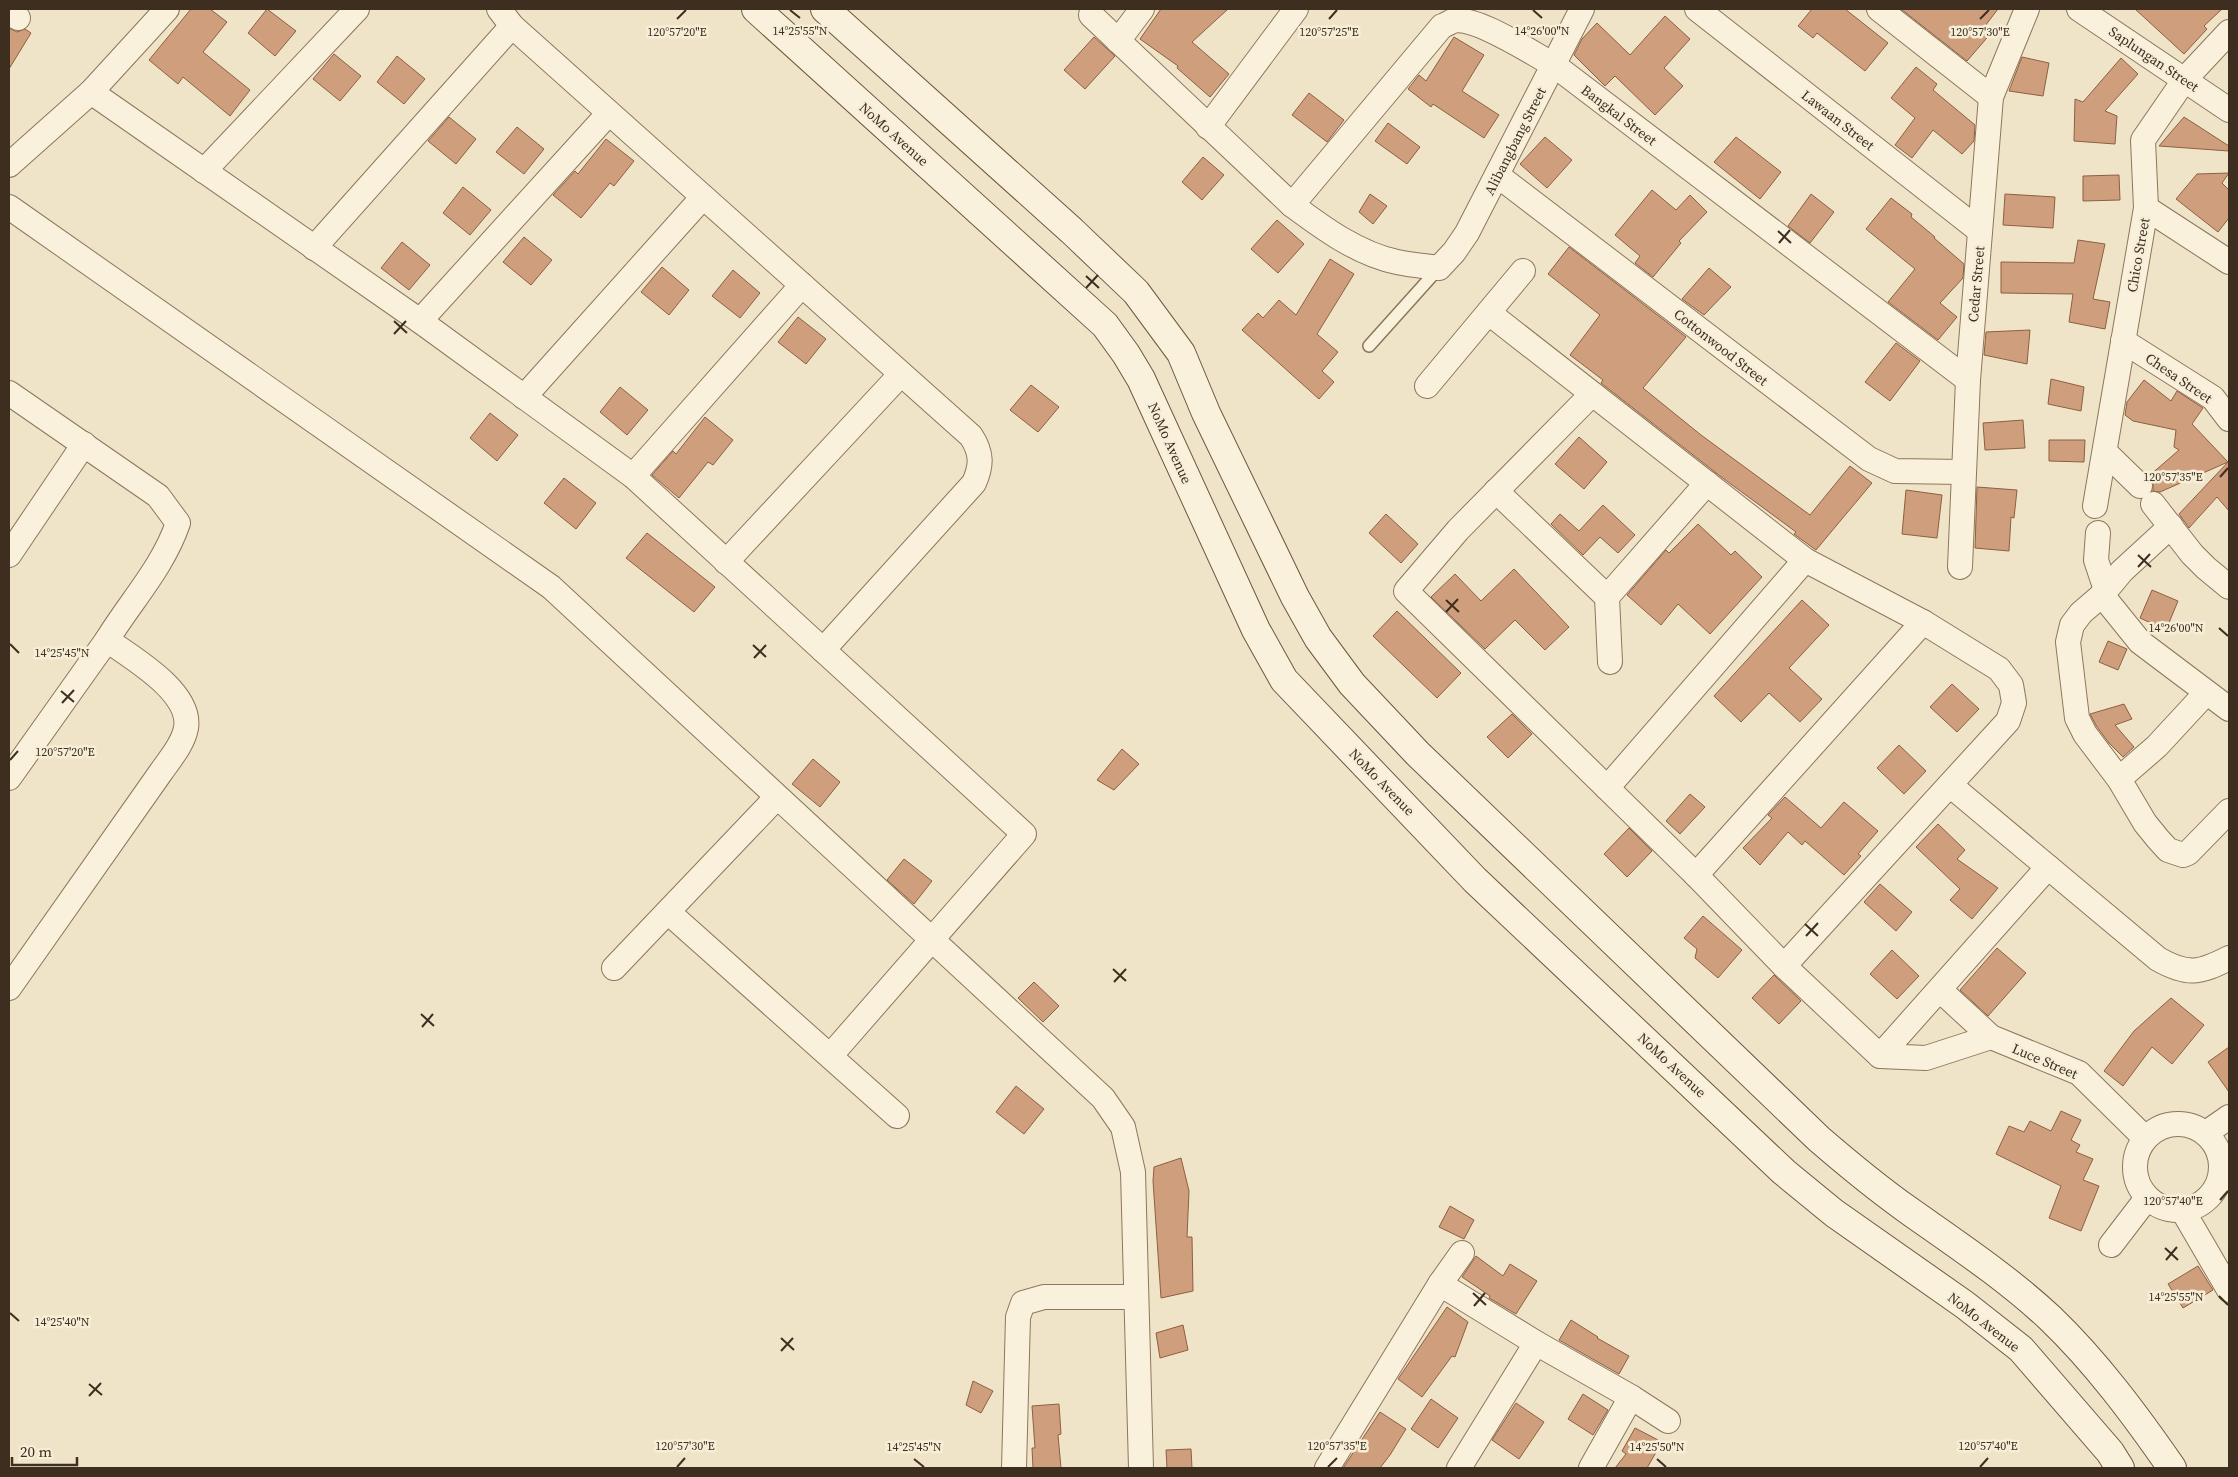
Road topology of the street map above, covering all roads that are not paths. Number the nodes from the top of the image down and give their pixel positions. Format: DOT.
graph roads {
  1 [pos="167,9"];
  2 [pos="357,9"];
  3 [pos="756,9"];
  4 [pos="825,9"];
  5 [pos="1142,9"];
  6 [pos="1296,9"];
  7 [pos="1582,9"];
  8 [pos="1697,9"];
  9 [pos="1879,9"];
  10 [pos="2027,9"];
  11 [pos="2079,9"];
  12 [pos="1091,15"];
  13 [pos="505,18"];
  14 [pos="2229,32"];
  15 [pos="1118,41"];
  16 [pos="1554,65"];
  17 [pos="2185,80"];
  18 [pos="91,92"];
  19 [pos="1991,97"];
  20 [pos="2229,110"];
  21 [pos="609,113"];
  22 [pos="1208,127"];
  23 [pos="9,165"];
  24 [pos="204,171"];
  25 [pos="1497,175"];
  26 [pos="703,197"];
  27 [pos="1292,205"];
  28 [pos="9,207"];
  29 [pos="2146,208"];
  30 [pos="1980,232"];
  31 [pos="314,248"];
  32 [pos="2229,262"];
  33 [pos="1439,268"];
  34 [pos="1523,271"];
  35 [pos="802,285"];
  36 [pos="1489,313"];
  37 [pos="420,321"];
  38 [pos="2123,341"];
  39 [pos="1369,346"];
  40 [pos="901,374"];
  41 [pos="1968,380"];
  42 [pos="1427,386"];
  43 [pos="9,393"];
  44 [pos="1592,394"];
  45 [pos="524,397"];
  46 [pos="2229,420"];
  47 [pos="84,444"];
  48 [pos="2105,452"];
  49 [pos="1963,472"];
  50 [pos="633,476"];
  51 [pos="1707,484"];
  52 [pos="1496,492"];
  53 [pos="2096,506"];
  54 [pos="2171,526"];
  55 [pos="2098,533"];
  56 [pos="9,555"];
  57 [pos="1805,560"];
  58 [pos="726,562"];
  59 [pos="1960,567"];
  60 [pos="2229,586"];
  61 [pos="2104,593"];
  62 [pos="1607,596"];
  63 [pos="1923,622"];
  64 [pos="107,640"];
  65 [pos="823,650"];
  66 [pos="1610,662"];
  67 [pos="2206,693"];
  68 [pos="2229,710"];
  69 [pos="9,778"];
  70 [pos="2119,778"];
  71 [pos="1950,785"];
  72 [pos="1608,788"];
  73 [pos="777,797"];
  74 [pos="2229,810"];
  75 [pos="2048,867"];
  76 [pos="1696,875"];
  77 [pos="668,912"];
  78 [pos="932,940"];
  79 [pos="2229,958"];
  80 [pos="1784,966"];
  81 [pos="614,968"];
  82 [pos="9,988"];
  83 [pos="1940,990"];
  84 [pos="1991,1037"];
  85 [pos="830,1055"];
  86 [pos="1880,1056"];
  87 [pos="897,1116"];
  88 [pos="2229,1117"];
  89 [pos="2206,1133"];
  90 [pos="2145,1138"];
  91 [pos="2147,1198"];
  92 [pos="2183,1211"];
  93 [pos="2111,1245"];
  94 [pos="1462,1253"];
  95 [pos="1440,1284"];
  96 [pos="2229,1290"];
  97 [pos="1136,1297"];
  98 [pos="2050,1318"];
  99 [pos="1536,1343"];
  100 [pos="2021,1349"];
  101 [pos="1631,1397"];
  102 [pos="1668,1421"];
  103 [pos="1014,1468"];
  104 [pos="1141,1468"];
  105 [pos="1327,1468"];
  106 [pos="1459,1468"];
  107 [pos="1591,1468"];
  108 [pos="2120,1468"];
  109 [pos="2172,1468"];
  1 -- 18 [label="street"];
  2 -- 24 [label="street"];
  3 -- 100 [label="main road, NoMo Avenue"];
  4 -- 98 [label="main road"];
  5 -- 15 [label="street"];
  6 -- 22 [label="street"];
  7 -- 16 [label="street, Alibangbang Street"];
  8 -- 30 [label="street, Lawaan Street"];
  9 -- 19 [label="street"];
  10 -- 19 [label="street, Cedar Street"];
  11 -- 17 [label="street, Saplungan Street"];
  12 -- 15 [label="street"];
  13 -- 21 [label="street"];
  13 -- 31 [label="street"];
  14 -- 17 [label="street, Chico Street"];
  15 -- 22 [label="street"];
  16 -- 25 [label="street, Alibangbang Street"];
  16 -- 27 [label="street, Bangkal Street"];
  16 -- 41 [label="street, Bangkal Street"];
  17 -- 20 [label="street, Saplungan Street"];
  17 -- 29 [label="street, Chico Street"];
  18 -- 23 [label="street"];
  18 -- 24 [label="street"];
  19 -- 30 [label="street, Cedar Street"];
  21 -- 26 [label="street"];
  21 -- 37 [label="street"];
  22 -- 27 [label="street"];
  24 -- 31 [label="street"];
  25 -- 33 [label="street, Alibangbang Street"];
  25 -- 49 [label="street, Cottonwood Street"];
  26 -- 35 [label="street"];
  26 -- 45 [label="street"];
  27 -- 33 [label="street"];
  28 -- 73 [label="street"];
  29 -- 32 [label="street"];
  29 -- 38 [label="street, Chico Street"];
  30 -- 41 [label="street, Cedar Street"];
  31 -- 37 [label="street"];
  33 -- 39 [label="lane"];
  34 -- 36 [label="street"];
  35 -- 40 [label="street"];
  35 -- 50 [label="street"];
  36 -- 42 [label="street"];
  36 -- 44 [label="street"];
  37 -- 45 [label="street"];
  38 -- 46 [label="street, Chesa Street"];
  38 -- 48 [label="street, Chico Street"];
  40 -- 58 [label="street"];
  40 -- 65 [label="street"];
  41 -- 49 [label="street, Cedar Street"];
  43 -- 47 [label="street"];
  44 -- 51 [label="street"];
  44 -- 52 [label="street"];
  45 -- 50 [label="street"];
  47 -- 56 [label="street"];
  47 -- 64 [label="street"];
  48 -- 53 [label="street, Chico Street"];
  48 -- 54 [label="street"];
  49 -- 59 [label="street, Cedar Street"];
  50 -- 58 [label="street"];
  51 -- 57 [label="street"];
  51 -- 62 [label="street"];
  52 -- 62 [label="street"];
  52 -- 72 [label="street"];
  54 -- 60 [label="street"];
  54 -- 61 [label="street"];
  55 -- 61 [label="street"];
  57 -- 63 [label="street"];
  57 -- 72 [label="street"];
  58 -- 65 [label="street"];
  61 -- 67 [label="street"];
  61 -- 70 [label="street"];
  62 -- 66 [label="street"];
  63 -- 71 [label="street"];
  63 -- 76 [label="street"];
  64 -- 69 [label="street"];
  64 -- 82 [label="street"];
  65 -- 78 [label="street"];
  67 -- 68 [label="street"];
  67 -- 70 [label="street"];
  70 -- 74 [label="street"];
  71 -- 75 [label="street"];
  71 -- 80 [label="street"];
  72 -- 76 [label="street"];
  73 -- 77 [label="street"];
  73 -- 78 [label="street"];
  75 -- 79 [label="street"];
  75 -- 83 [label="street"];
  76 -- 80 [label="street"];
  77 -- 81 [label="street"];
  77 -- 85 [label="street"];
  78 -- 85 [label="street"];
  78 -- 97 [label="street"];
  80 -- 86 [label="street"];
  83 -- 84 [label="street, Luce Street"];
  83 -- 86 [label="street"];
  84 -- 86 [label="street"];
  84 -- 90 [label="street, Luce Street"];
  85 -- 87 [label="street"];
  88 -- 89 [label="street"];
  89 -- 90 [label="street"];
  89 -- 92 [label="street"];
  90 -- 91 [label="street"];
  91 -- 92 [label="street"];
  91 -- 93 [label="street"];
  92 -- 96 [label="street"];
  94 -- 95 [label="street"];
  95 -- 99 [label="street"];
  95 -- 105 [label="street"];
  97 -- 103 [label="street"];
  97 -- 104 [label="street"];
  98 -- 100 [label="main road"];
  98 -- 109 [label="main road"];
  99 -- 101 [label="street"];
  99 -- 106 [label="street"];
  100 -- 108 [label="main road, NoMo Avenue"];
  101 -- 102 [label="street"];
  101 -- 107 [label="street"];
}
